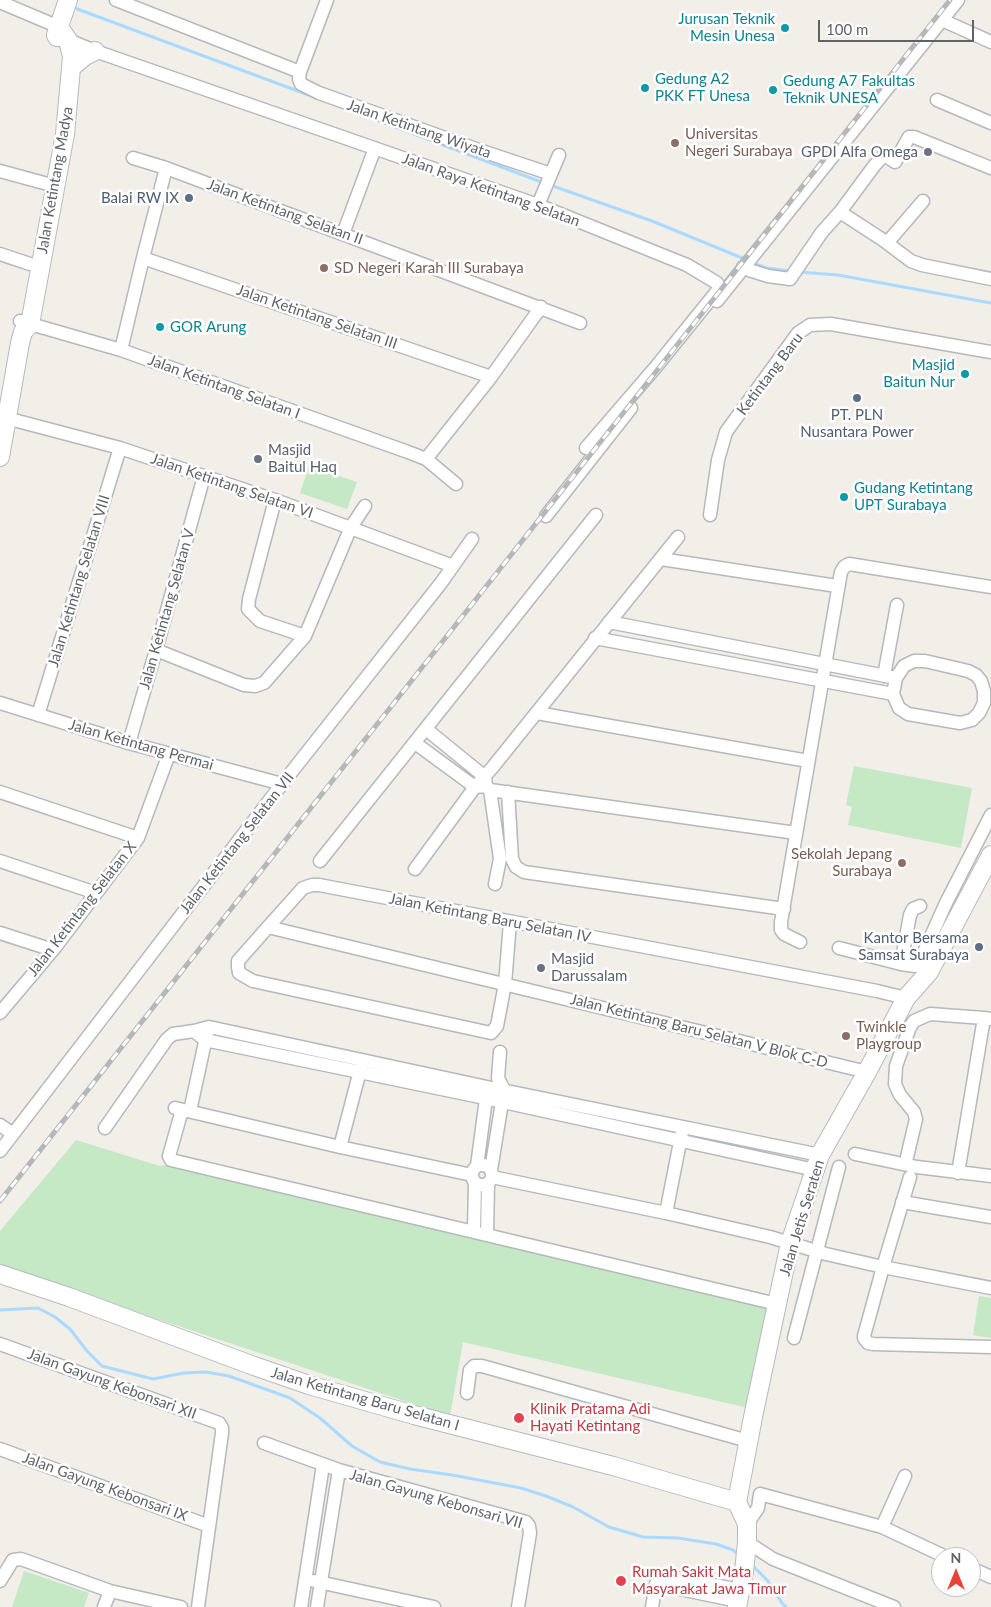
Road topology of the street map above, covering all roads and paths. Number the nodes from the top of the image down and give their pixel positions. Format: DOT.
graph roads {
  1 [pos="116,0"];
  2 [pos="327,0"];
  3 [pos="958,0"];
  4 [pos="0,2"];
  5 [pos="0,9"];
  6 [pos="942,20"];
  7 [pos="62,27"];
  8 [pos="991,42"];
  9 [pos="95,52"];
  10 [pos="72,67"];
  11 [pos="300,72"];
  12 [pos="937,100"];
  13 [pos="991,123"];
  14 [pos="375,148"];
  15 [pos="559,156"];
  16 [pos="133,158"];
  17 [pos="166,168"];
  18 [pos="991,168"];
  19 [pos="0,171"];
  20 [pos="549,178"];
  21 [pos="50,185"];
  22 [pos="540,201"];
  23 [pos="923,201"];
  24 [pos="840,212"];
  25 [pos="343,234"];
  26 [pos="887,243"];
  27 [pos="0,254"];
  28 [pos="143,258"];
  29 [pos="30,264"];
  30 [pos="745,264"];
  31 [pos="991,279"];
  32 [pos="541,308"];
  33 [pos="580,323"];
  34 [pos="24,326"];
  35 [pos="121,350"];
  36 [pos="991,352"];
  37 [pos="490,377"];
  38 [pos="6,418"];
  39 [pos="120,448"];
  40 [pos="586,448"];
  41 [pos="0,457"];
  42 [pos="426,459"];
  43 [pos="204,476"];
  44 [pos="456,484"];
  45 [pos="275,500"];
  46 [pos="365,506"];
  47 [pos="546,516"];
  48 [pos="596,516"];
  49 [pos="710,516"];
  50 [pos="351,527"];
  51 [pos="678,537"];
  52 [pos="472,539"];
  53 [pos="661,559"];
  54 [pos="453,566"];
  55 [pos="837,586"];
  56 [pos="991,587"];
  57 [pos="897,605"];
  58 [pos="609,622"];
  59 [pos="305,636"];
  60 [pos="595,638"];
  61 [pos="156,650"];
  62 [pos="824,664"];
  63 [pos="890,677"];
  64 [pos="822,681"];
  65 [pos="987,691"];
  66 [pos="893,694"];
  67 [pos="0,703"];
  68 [pos="537,713"];
  69 [pos="38,715"];
  70 [pos="426,729"];
  71 [pos="129,743"];
  72 [pos="414,743"];
  73 [pos="169,754"];
  74 [pos="808,761"];
  75 [pos="282,784"];
  76 [pos="484,785"];
  77 [pos="0,792"];
  78 [pos="508,792"];
  79 [pos="991,815"];
  80 [pos="796,833"];
  81 [pos="138,838"];
  82 [pos="991,855"];
  83 [pos="0,861"];
  84 [pos="320,861"];
  85 [pos="415,869"];
  86 [pos="495,884"];
  87 [pos="96,893"];
  88 [pos="920,906"];
  89 [pos="784,908"];
  90 [pos="510,922"];
  91 [pos="268,927"];
  92 [pos="0,932"];
  93 [pos="800,942"];
  94 [pos="839,948"];
  95 [pos="53,950"];
  96 [pos="901,964"];
  97 [pos="505,984"];
  98 [pos="906,998"];
  99 [pos="2,1006"];
  100 [pos="987,1018"];
  101 [pos="209,1027"];
  102 [pos="194,1031"];
  103 [pos="205,1040"];
  104 [pos="500,1052"];
  105 [pos="363,1059"];
  106 [pos="868,1072"];
  107 [pos="359,1073"];
  108 [pos="498,1078"];
  109 [pos="486,1092"];
  110 [pos="503,1096"];
  111 [pos="182,1110"];
  112 [pos="0,1125"];
  113 [pos="105,1128"];
  114 [pos="683,1128"];
  115 [pos="13,1134"];
  116 [pos="679,1140"];
  117 [pos="340,1147"];
  118 [pos="0,1151"];
  119 [pos="855,1154"];
  120 [pos="907,1158"];
  121 [pos="817,1162"];
  122 [pos="839,1167"];
  123 [pos="958,1173"];
  124 [pos="474,1174"];
  125 [pos="991,1176"];
  126 [pos="491,1177"];
  127 [pos="910,1177"];
  128 [pos="902,1202"];
  129 [pos="666,1213"];
  130 [pos="991,1217"];
  131 [pos="474,1232"];
  132 [pos="487,1235"];
  133 [pos="790,1243"];
  134 [pos="816,1251"];
  135 [pos="883,1267"];
  136 [pos="0,1274"];
  137 [pos="991,1288"];
  138 [pos="770,1303"];
  139 [pos="794,1338"];
  140 [pos="0,1344"];
  141 [pos="991,1347"];
  142 [pos="467,1393"];
  143 [pos="748,1441"];
  144 [pos="264,1443"];
  145 [pos="0,1449"];
  146 [pos="323,1465"];
  147 [pos="339,1470"];
  148 [pos="905,1476"];
  149 [pos="737,1502"];
  150 [pos="747,1524"];
  151 [pos="209,1526"];
  152 [pos="882,1528"];
  153 [pos="747,1548"];
  154 [pos="931,1550"];
  155 [pos="305,1580"];
  156 [pos="0,1581"];
  157 [pos="321,1582"];
  158 [pos="110,1591"];
  159 [pos="738,1599"];
  160 [pos="426,1606"];
  161 [pos="104,1607"];
  162 [pos="181,1607"];
  163 [pos="198,1607"];
  164 [pos="301,1607"];
  165 [pos="317,1607"];
  166 [pos="518,1607"];
  167 [pos="652,1607"];
  168 [pos="894,1607"];
  1 -- 11 [label="street"];
  2 -- 11 [label="street"];
  3 -- 6 [label="street"];
  4 -- 7 [label="street, Jalan Raya Ketintang Selatan"];
  5 -- 7 [label="street, Jalan Raya Ketintang Selatan"];
  6 -- 8 [label="street"];
  6 -- 30 [label="street"];
  7 -- 9 [label="street, Jalan Raya Ketintang Selatan"];
  7 -- 10 [label="street, Jalan Ketintang Madya"];
  7 -- 21 [label="street, Jalan Ketintang Madya"];
  9 -- 10 [label="street"];
  9 -- 14 [label="street, Jalan Raya Ketintang Selatan"];
  10 -- 21 [label="street, Jalan Ketintang Madya"];
  11 -- 20 [label="street, Jalan Ketintang Wiyata"];
  12 -- 13 [label="street"];
  14 -- 22 [label="street, Jalan Raya Ketintang Selatan"];
  14 -- 25 [label="street"];
  15 -- 20 [label="street"];
  16 -- 17 [label="street, Jalan Ketintang Selatan II"];
  17 -- 25 [label="street, Jalan Ketintang Selatan II"];
  17 -- 28 [label="street"];
  18 -- 24 [label="street"];
  19 -- 21 [label="street"];
  20 -- 22 [label="street"];
  21 -- 29 [label="street, Jalan Ketintang Madya"];
  21 -- 34 [label="street, Jalan Ketintang Madya"];
  22 -- 40 [label="street, Jalan Raya Ketintang Selatan"];
  23 -- 26 [label="street"];
  24 -- 26 [label="street"];
  24 -- 30 [label="street"];
  25 -- 32 [label="street, Jalan Ketintang Selatan II"];
  26 -- 31 [label="street"];
  27 -- 29 [label="street"];
  28 -- 35 [label="street"];
  28 -- 37 [label="street, Jalan Ketintang Selatan III"];
  29 -- 34 [label="street, Jalan Ketintang Madya"];
  30 -- 47 [label="street"];
  32 -- 33 [label="street, Jalan Ketintang Selatan II"];
  32 -- 37 [label="street"];
  34 -- 35 [label="street, Jalan Ketintang Selatan I"];
  34 -- 38 [label="street, Jalan Ketintang Madya"];
  35 -- 42 [label="street, Jalan Ketintang Selatan I"];
  36 -- 49 [label="street, Ketintang Baru"];
  37 -- 42 [label="street"];
  38 -- 39 [label="street, Jalan Ketintang Selatan VI"];
  38 -- 41 [label="street, Jalan Ketintang Madya"];
  39 -- 43 [label="street, Jalan Ketintang Selatan VI"];
  39 -- 69 [label="street, Jalan Ketintang Selatan VIII"];
  42 -- 44 [label="street"];
  43 -- 45 [label="street, Jalan Ketintang Selatan VI"];
  43 -- 61 [label="street, Jalan Ketintang Selatan V"];
  45 -- 50 [label="street, Jalan Ketintang Selatan VI"];
  45 -- 59 [label="street"];
  46 -- 50 [label="street"];
  48 -- 70 [label="street"];
  50 -- 54 [label="street, Jalan Ketintang Selatan VI"];
  50 -- 59 [label="street"];
  51 -- 53 [label="street"];
  52 -- 54 [label="street, Jalan Ketintang Selatan VII"];
  53 -- 55 [label="street"];
  53 -- 58 [label="street"];
  54 -- 75 [label="street, Jalan Ketintang Selatan VII"];
  55 -- 56 [label="street"];
  55 -- 62 [label="street"];
  57 -- 63 [label="street"];
  58 -- 60 [label="street"];
  58 -- 62 [label="street"];
  59 -- 61 [label="street"];
  60 -- 64 [label="street"];
  60 -- 68 [label="street"];
  61 -- 71 [label="street, Jalan Ketintang Selatan V"];
  62 -- 63 [label="street"];
  62 -- 64 [label="street"];
  63 -- 65 [label="street"];
  63 -- 66 [label="street"];
  64 -- 66 [label="street"];
  64 -- 74 [label="street"];
  65 -- 66 [label="street"];
  67 -- 69 [label="street, Jalan Ketintang Permai"];
  68 -- 74 [label="street"];
  68 -- 76 [label="street"];
  69 -- 71 [label="street, Jalan Ketintang Permai"];
  70 -- 72 [label="street"];
  70 -- 76 [label="street"];
  71 -- 73 [label="street, Jalan Ketintang Permai"];
  72 -- 76 [label="street"];
  72 -- 84 [label="street"];
  73 -- 75 [label="street, Jalan Ketintang Permai"];
  73 -- 81 [label="street, Jalan Ketintang Selatan X"];
  74 -- 80 [label="street"];
  75 -- 115 [label="street, Jalan Ketintang Selatan VII"];
  76 -- 78 [label="street"];
  76 -- 85 [label="street"];
  76 -- 86 [label="street"];
  77 -- 81 [label="street"];
  78 -- 80 [label="street"];
  78 -- 89 [label="street"];
  79 -- 96 [label="street"];
  80 -- 89 [label="street"];
  81 -- 87 [label="street, Jalan Ketintang Selatan X"];
  82 -- 98 [label="street, Jalan Jetis Seraten"];
  83 -- 87 [label="street"];
  87 -- 95 [label="street, Jalan Ketintang Selatan X"];
  88 -- 96 [label="street"];
  89 -- 93 [label="street"];
  90 -- 91 [label="street, Jalan Ketintang Baru Selatan IV"];
  90 -- 97 [label="street"];
  90 -- 98 [label="street, Jalan Ketintang Baru Selatan IV"];
  91 -- 97 [label="street, Jalan Ketintang Baru Selatan V Blok C-D"];
  91 -- 97 [label="street, Jalan Ketintang Baru Selatan IV"];
  92 -- 95 [label="street"];
  94 -- 96 [label="street"];
  95 -- 99 [label="street, Jalan Ketintang Selatan X"];
  97 -- 106 [label="street, Jalan Ketintang Baru Selatan V Blok C-D"];
  98 -- 106 [label="street, Jalan Jetis Seraten"];
  100 -- 120 [label="street"];
  100 -- 123 [label="street"];
  101 -- 102 [label="street"];
  101 -- 103 [label="street"];
  101 -- 105 [label="street"];
  102 -- 103 [label="street"];
  102 -- 113 [label="street"];
  103 -- 107 [label="street"];
  103 -- 111 [label="street"];
  104 -- 108 [label="street"];
  105 -- 107 [label="street"];
  105 -- 109 [label="street"];
  106 -- 121 [label="street, Jalan Jetis Seraten"];
  107 -- 109 [label="street"];
  107 -- 117 [label="street"];
  108 -- 109 [label="street"];
  108 -- 110 [label="street"];
  109 -- 110 [label="street"];
  109 -- 124 [label="street"];
  110 -- 114 [label="street"];
  110 -- 116 [label="street"];
  110 -- 126 [label="street"];
  111 -- 117 [label="street"];
  111 -- 131 [label="street"];
  112 -- 115 [label="street"];
  114 -- 116 [label="street"];
  114 -- 121 [label="street"];
  115 -- 118 [label="street, Jalan Ketintang Selatan VII"];
  116 -- 121 [label="street"];
  116 -- 129 [label="street"];
  117 -- 124 [label="street"];
  119 -- 123 [label="street"];
  121 -- 133 [label="street, Jalan Jetis Seraten"];
  122 -- 134 [label="street"];
  123 -- 125 [label="street"];
  124 -- 126 [label="street"];
  124 -- 126 [label="street"];
  124 -- 131 [label="street"];
  126 -- 129 [label="street"];
  126 -- 132 [label="street"];
  127 -- 128 [label="street"];
  128 -- 130 [label="street"];
  128 -- 135 [label="street"];
  129 -- 133 [label="street"];
  131 -- 132 [label="street"];
  132 -- 138 [label="street"];
  133 -- 134 [label="street"];
  133 -- 138 [label="street, Jalan Jetis Seraten"];
  134 -- 135 [label="street"];
  134 -- 139 [label="street"];
  135 -- 137 [label="street"];
  135 -- 141 [label="street"];
  136 -- 149 [label="street, Jalan Ketintang Baru Selatan I"];
  138 -- 143 [label="street, Jalan Jetis Seraten"];
  140 -- 151 [label="street, Jalan Gayung Kebonsari XII"];
  142 -- 143 [label="street"];
  143 -- 149 [label="street, Jalan Jetis Seraten"];
  144 -- 146 [label="street, Jalan Gayung Kebonsari VII"];
  145 -- 151 [label="street, Jalan Gayung Kebonsari IX"];
  146 -- 147 [label="street, Jalan Gayung Kebonsari VII"];
  146 -- 155 [label="street"];
  147 -- 157 [label="street"];
  147 -- 166 [label="street, Jalan Gayung Kebonsari VII"];
  148 -- 152 [label="street"];
  149 -- 150 [label="street"];
  150 -- 152 [label="street"];
  150 -- 153 [label="street"];
  151 -- 163 [label="street"];
  152 -- 154 [label="street"];
  153 -- 159 [label="street"];
  153 -- 168 [label="street"];
  155 -- 157 [label="street"];
  155 -- 164 [label="street"];
  156 -- 158 [label="street"];
  157 -- 160 [label="street"];
  157 -- 165 [label="street"];
  158 -- 161 [label="street"];
  158 -- 162 [label="street"];
  159 -- 167 [label="street"];
}
